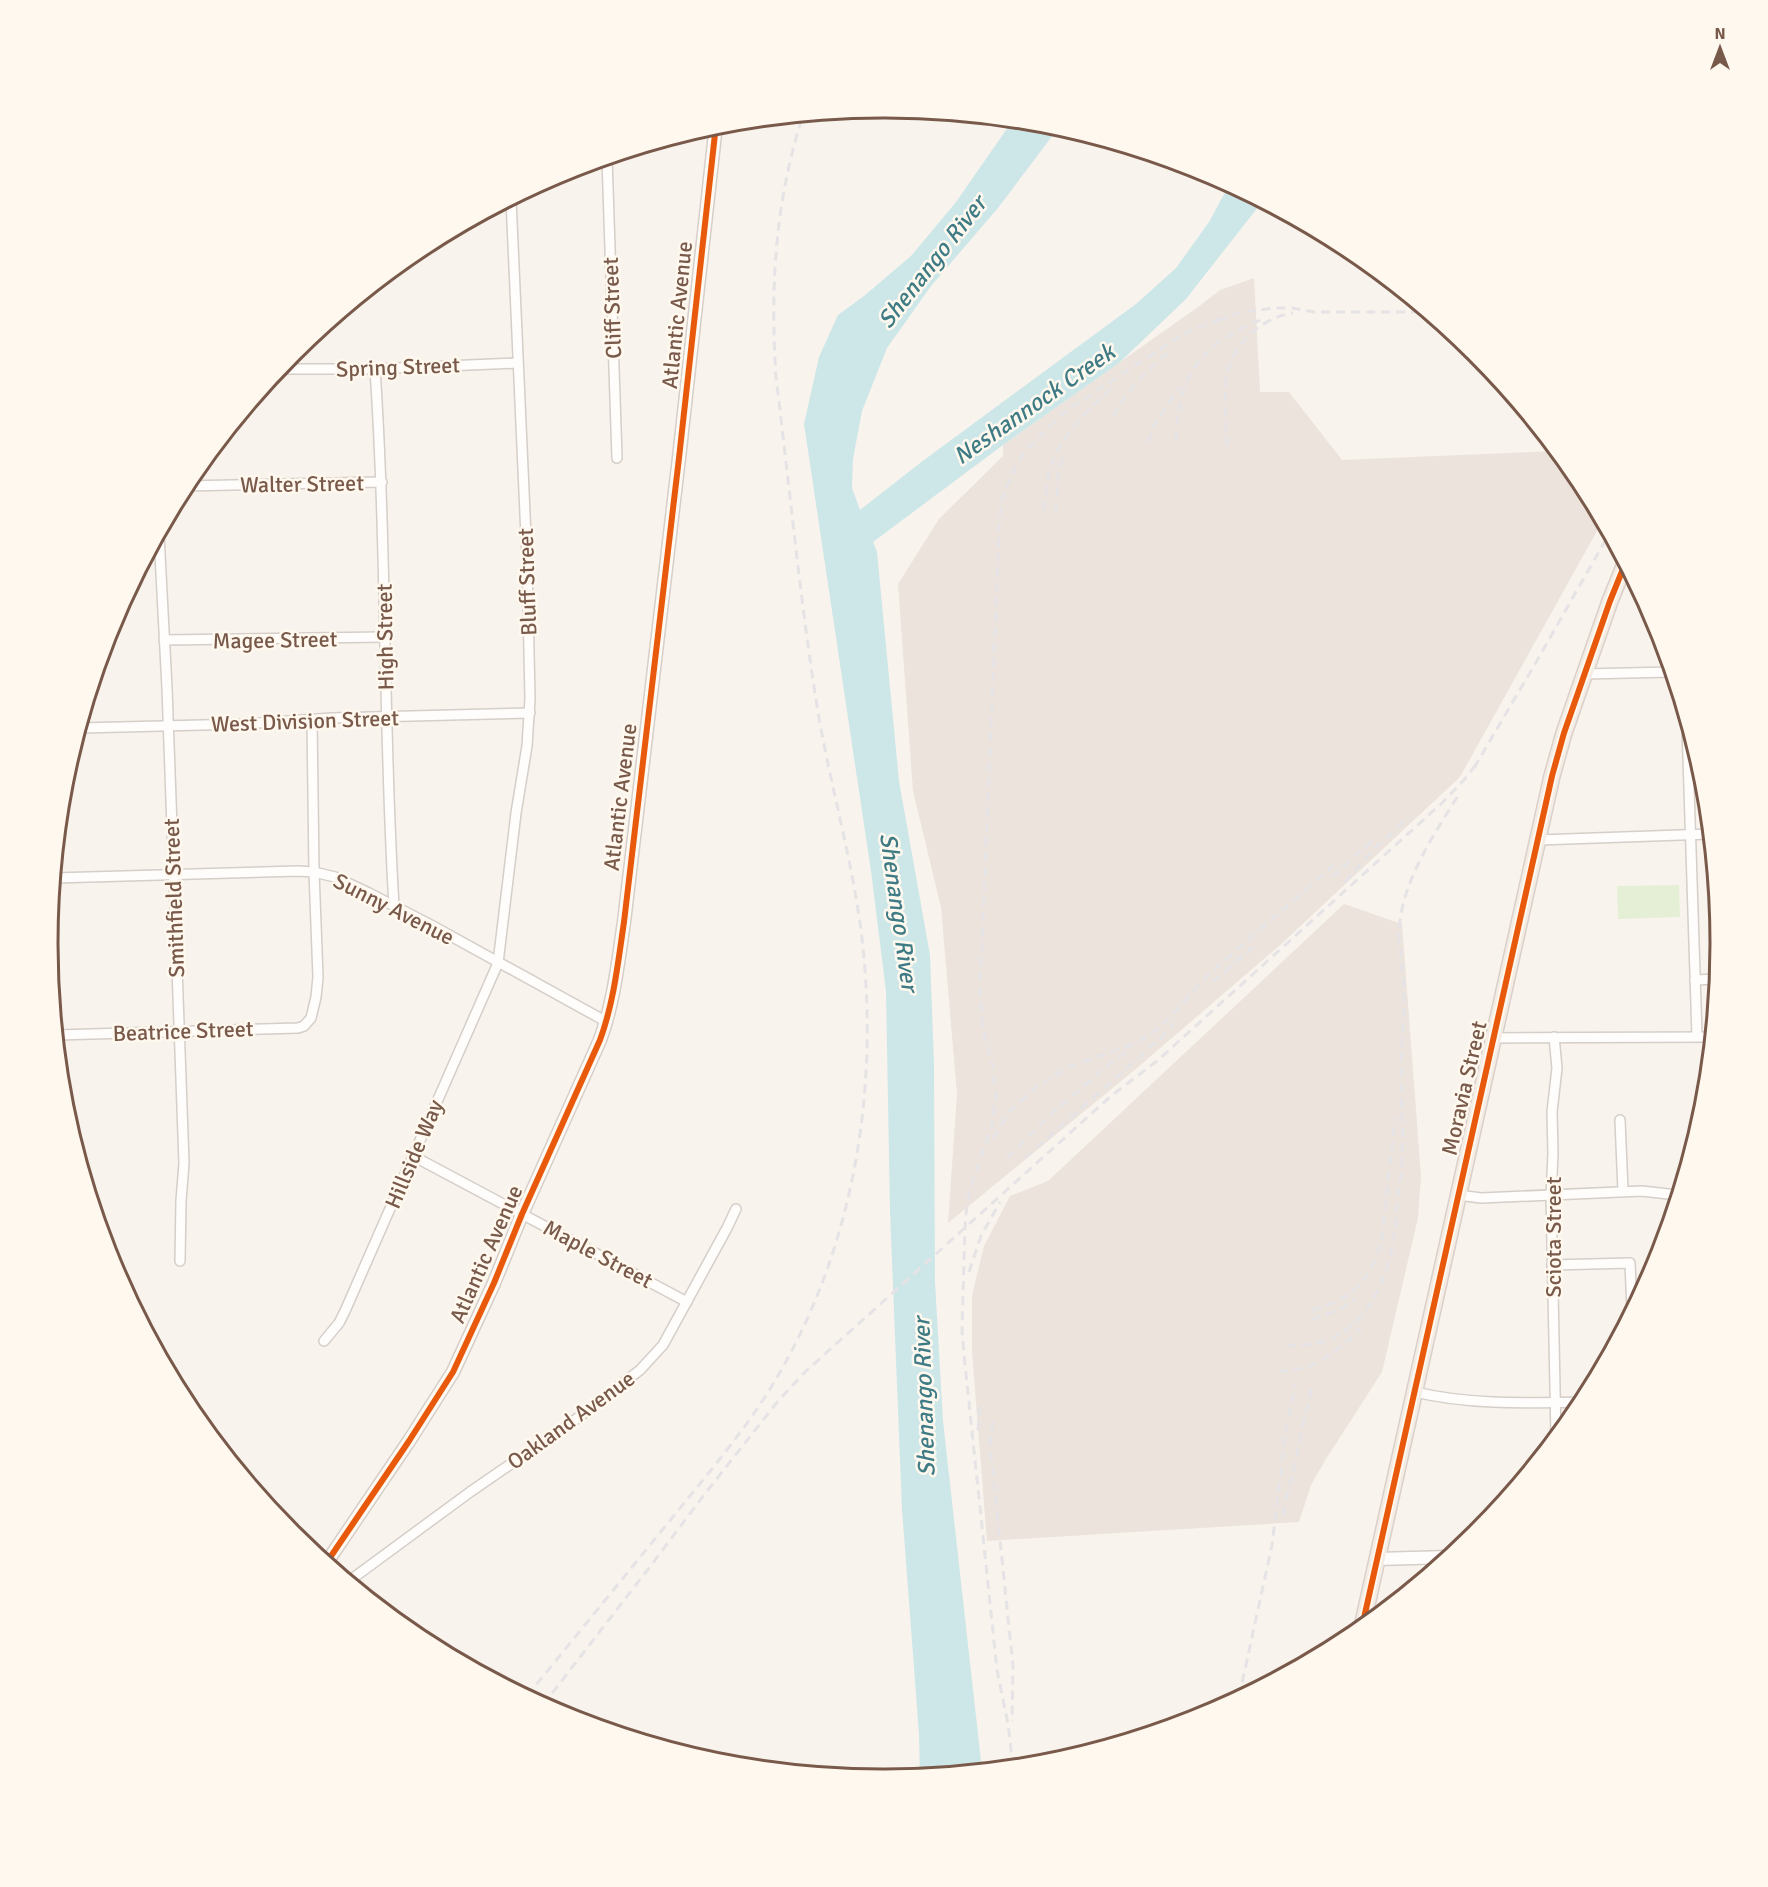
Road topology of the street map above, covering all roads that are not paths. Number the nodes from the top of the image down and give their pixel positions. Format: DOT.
graph roads {
  1 [pos="715,136"];
  2 [pos="607,166"];
  3 [pos="511,207"];
  4 [pos="517,363"];
  5 [pos="291,369"];
  6 [pos="375,369"];
  7 [pos="617,458"];
  8 [pos="382,482"];
  9 [pos="198,486"];
  10 [pos="160,549"];
  11 [pos="1622,573"];
  12 [pos="385,637"];
  13 [pos="164,640"];
  14 [pos="1664,672"];
  15 [pos="1585,674"];
  16 [pos="530,713"];
  17 [pos="387,717"];
  18 [pos="312,719"];
  19 [pos="168,726"];
  20 [pos="88,728"];
  21 [pos="1689,762"];
  22 [pos="1702,834"];
  23 [pos="1691,835"];
  24 [pos="1538,840"];
  25 [pos="314,872"];
  26 [pos="173,875"];
  27 [pos="61,878"];
  28 [pos="394,906"];
  29 [pos="498,963"];
  30 [pos="1709,979"];
  31 [pos="1695,980"];
  32 [pos="607,1022"];
  33 [pos="179,1032"];
  34 [pos="64,1035"];
  35 [pos="1697,1036"];
  36 [pos="1704,1036"];
  37 [pos="1554,1037"];
  38 [pos="1493,1038"];
  39 [pos="1620,1120"];
  40 [pos="413,1156"];
  41 [pos="1623,1191"];
  42 [pos="1670,1194"];
  43 [pos="1458,1195"];
  44 [pos="1551,1195"];
  45 [pos="736,1209"];
  46 [pos="522,1214"];
  47 [pos="180,1261"];
  48 [pos="1552,1265"];
  49 [pos="1631,1293"];
  50 [pos="687,1302"];
  51 [pos="324,1341"];
  52 [pos="1415,1392"];
  53 [pos="1555,1402"];
  54 [pos="1570,1402"];
  55 [pos="1556,1422"];
  56 [pos="331,1556"];
  57 [pos="1435,1557"];
  58 [pos="1377,1559"];
  59 [pos="355,1577"];
  60 [pos="1365,1614"];
  1 -- 32 [label="street, Atlantic Avenue"];
  2 -- 7 [label="street, Cliff Street"];
  3 -- 4 [label="street, Bluff Street"];
  4 -- 6 [label="street, Spring Street"];
  4 -- 16 [label="street, Bluff Street"];
  5 -- 6 [label="street, Spring Street"];
  6 -- 8 [label="street, High Street"];
  8 -- 9 [label="street, Walter Street"];
  8 -- 12 [label="street, High Street"];
  10 -- 13 [label="street, Smithfield Street"];
  11 -- 15 [label="main road, Moravia Street"];
  12 -- 13 [label="street, Magee Street"];
  12 -- 17 [label="street, High Street"];
  13 -- 19 [label="street, Smithfield Street"];
  14 -- 15 [label="street"];
  15 -- 24 [label="main road, Moravia Street"];
  16 -- 17 [label="street, West Division Street"];
  16 -- 29 [label="street, Bluff Street"];
  17 -- 18 [label="street, West Division Street"];
  17 -- 28 [label="street, High Street"];
  18 -- 19 [label="street, West Division Street"];
  18 -- 25 [label="street"];
  19 -- 20 [label="street, West Division Street"];
  19 -- 26 [label="street, Smithfield Street"];
  21 -- 23 [label="street"];
  22 -- 23 [label="street"];
  23 -- 24 [label="street"];
  23 -- 31 [label="street"];
  24 -- 38 [label="main road, Moravia Street"];
  25 -- 26 [label="street, Sunny Avenue"];
  25 -- 28 [label="street, Sunny Avenue"];
  25 -- 33 [label="street, Beatrice Street"];
  26 -- 27 [label="street, Sunny Avenue"];
  26 -- 33 [label="street, Smithfield Street"];
  28 -- 29 [label="street, Sunny Avenue"];
  29 -- 32 [label="street, Sunny Avenue"];
  29 -- 40 [label="street, Hillside Way"];
  30 -- 31 [label="street"];
  31 -- 35 [label="street"];
  32 -- 46 [label="street, Atlantic Avenue"];
  33 -- 34 [label="street, Beatrice Street"];
  33 -- 47 [label="street, Smithfield Street"];
  35 -- 36 [label="street"];
  35 -- 37 [label="street"];
  37 -- 38 [label="street"];
  37 -- 44 [label="street, Sciota Street"];
  38 -- 43 [label="main road, Moravia Street"];
  39 -- 41 [label="street"];
  40 -- 46 [label="street, Maple Street"];
  40 -- 51 [label="street, Hillside Way"];
  41 -- 42 [label="street"];
  41 -- 44 [label="street"];
  43 -- 44 [label="street"];
  43 -- 52 [label="main road, Moravia Street"];
  44 -- 48 [label="street, Sciota Street"];
  45 -- 50 [label="street, Oakland Avenue"];
  46 -- 50 [label="street, Maple Street"];
  46 -- 56 [label="street, Atlantic Avenue"];
  48 -- 49 [label="street"];
  48 -- 53 [label="street, Sciota Street"];
  50 -- 59 [label="street, Oakland Avenue"];
  52 -- 53 [label="street"];
  52 -- 58 [label="main road, Moravia Street"];
  53 -- 54 [label="street"];
  53 -- 55 [label="street, Sciota Street"];
  57 -- 58 [label="street"];
  58 -- 60 [label="main road, Moravia Street"];
}
